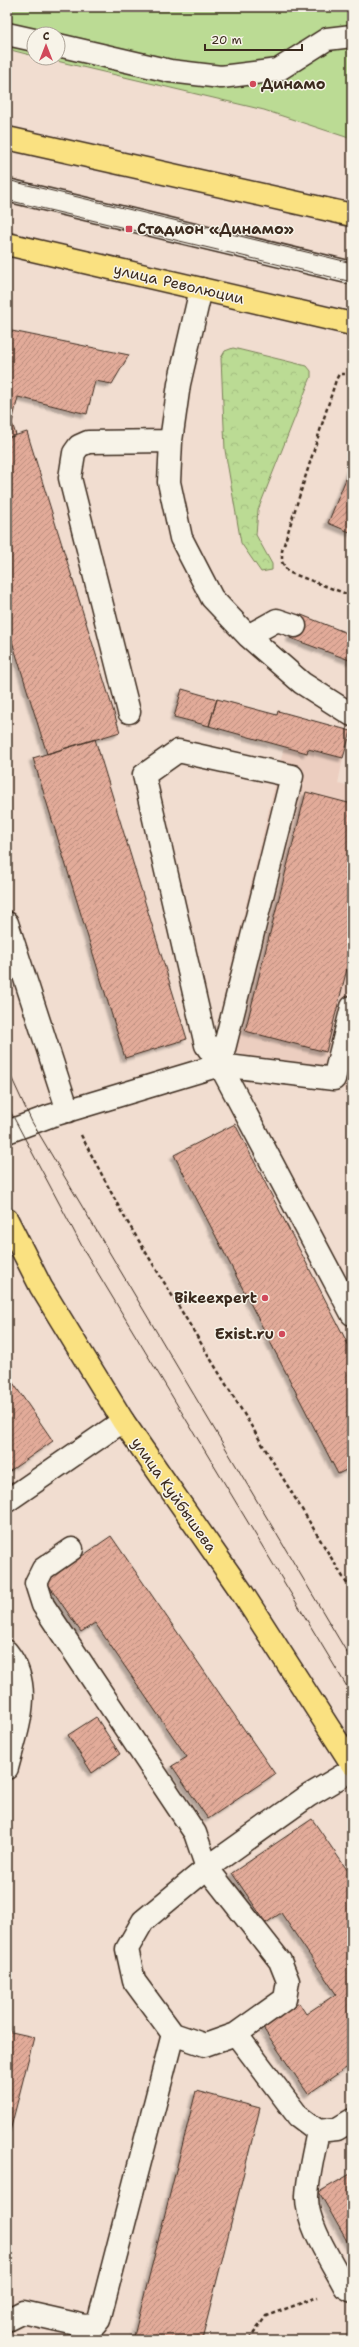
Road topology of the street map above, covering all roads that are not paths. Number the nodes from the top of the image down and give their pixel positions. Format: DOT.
graph roads {
  1 [pos="7,34"];
  2 [pos="352,36"];
  3 [pos="26,38"];
  4 [pos="66,47"];
  5 [pos="7,138"];
  6 [pos="7,190"];
  7 [pos="352,215"];
  8 [pos="7,244"];
  9 [pos="352,273"];
  10 [pos="201,289"];
  11 [pos="352,324"];
  12 [pos="171,441"];
  13 [pos="295,626"];
  14 [pos="248,636"];
  15 [pos="129,712"];
  16 [pos="352,715"];
  17 [pos="7,923"];
  18 [pos="352,1007"];
  19 [pos="220,1065"];
  20 [pos="68,1111"];
  21 [pos="7,1132"];
  22 [pos="8,1227"];
  23 [pos="352,1314"];
  24 [pos="123,1421"];
  25 [pos="7,1501"];
  26 [pos="72,1549"];
  27 [pos="7,1652"];
  28 [pos="351,1761"];
  29 [pos="7,1768"];
  30 [pos="207,1868"];
  31 [pos="173,2034"];
  32 [pos="236,2034"];
  33 [pos="352,2120"];
  34 [pos="318,2132"];
  35 [pos="348,2289"];
  36 [pos="7,2321"];
  1 -- 3 [label="lane"];
  2 -- 4 [label="lane"];
  5 -- 7 [label="main road"];
  6 -- 9 [label="lane"];
  8 -- 10 [label="main road, улица Революции"];
  10 -- 11 [label="main road, улица Революции"];
  10 -- 12 [label="lane"];
  12 -- 14 [label="lane"];
  12 -- 15 [label="lane"];
  13 -- 14 [label="lane"];
  14 -- 16 [label="lane"];
  17 -- 20 [label="lane"];
  18 -- 19 [label="lane"];
  19 -- 19 [label="lane"];
  19 -- 20 [label="lane"];
  19 -- 23 [label="lane"];
  20 -- 21 [label="lane"];
  22 -- 24 [label="main road, улица Куйбышева"];
  24 -- 25 [label="lane"];
  24 -- 28 [label="main road, улица Куйбышева"];
  26 -- 30 [label="lane"];
  27 -- 29 [label="lane"];
  28 -- 30 [label="lane"];
  30 -- 31 [label="lane"];
  30 -- 32 [label="lane"];
  31 -- 32 [label="lane"];
  31 -- 36 [label="lane"];
  32 -- 34 [label="lane"];
  33 -- 34 [label="lane"];
  34 -- 35 [label="lane"];
}
